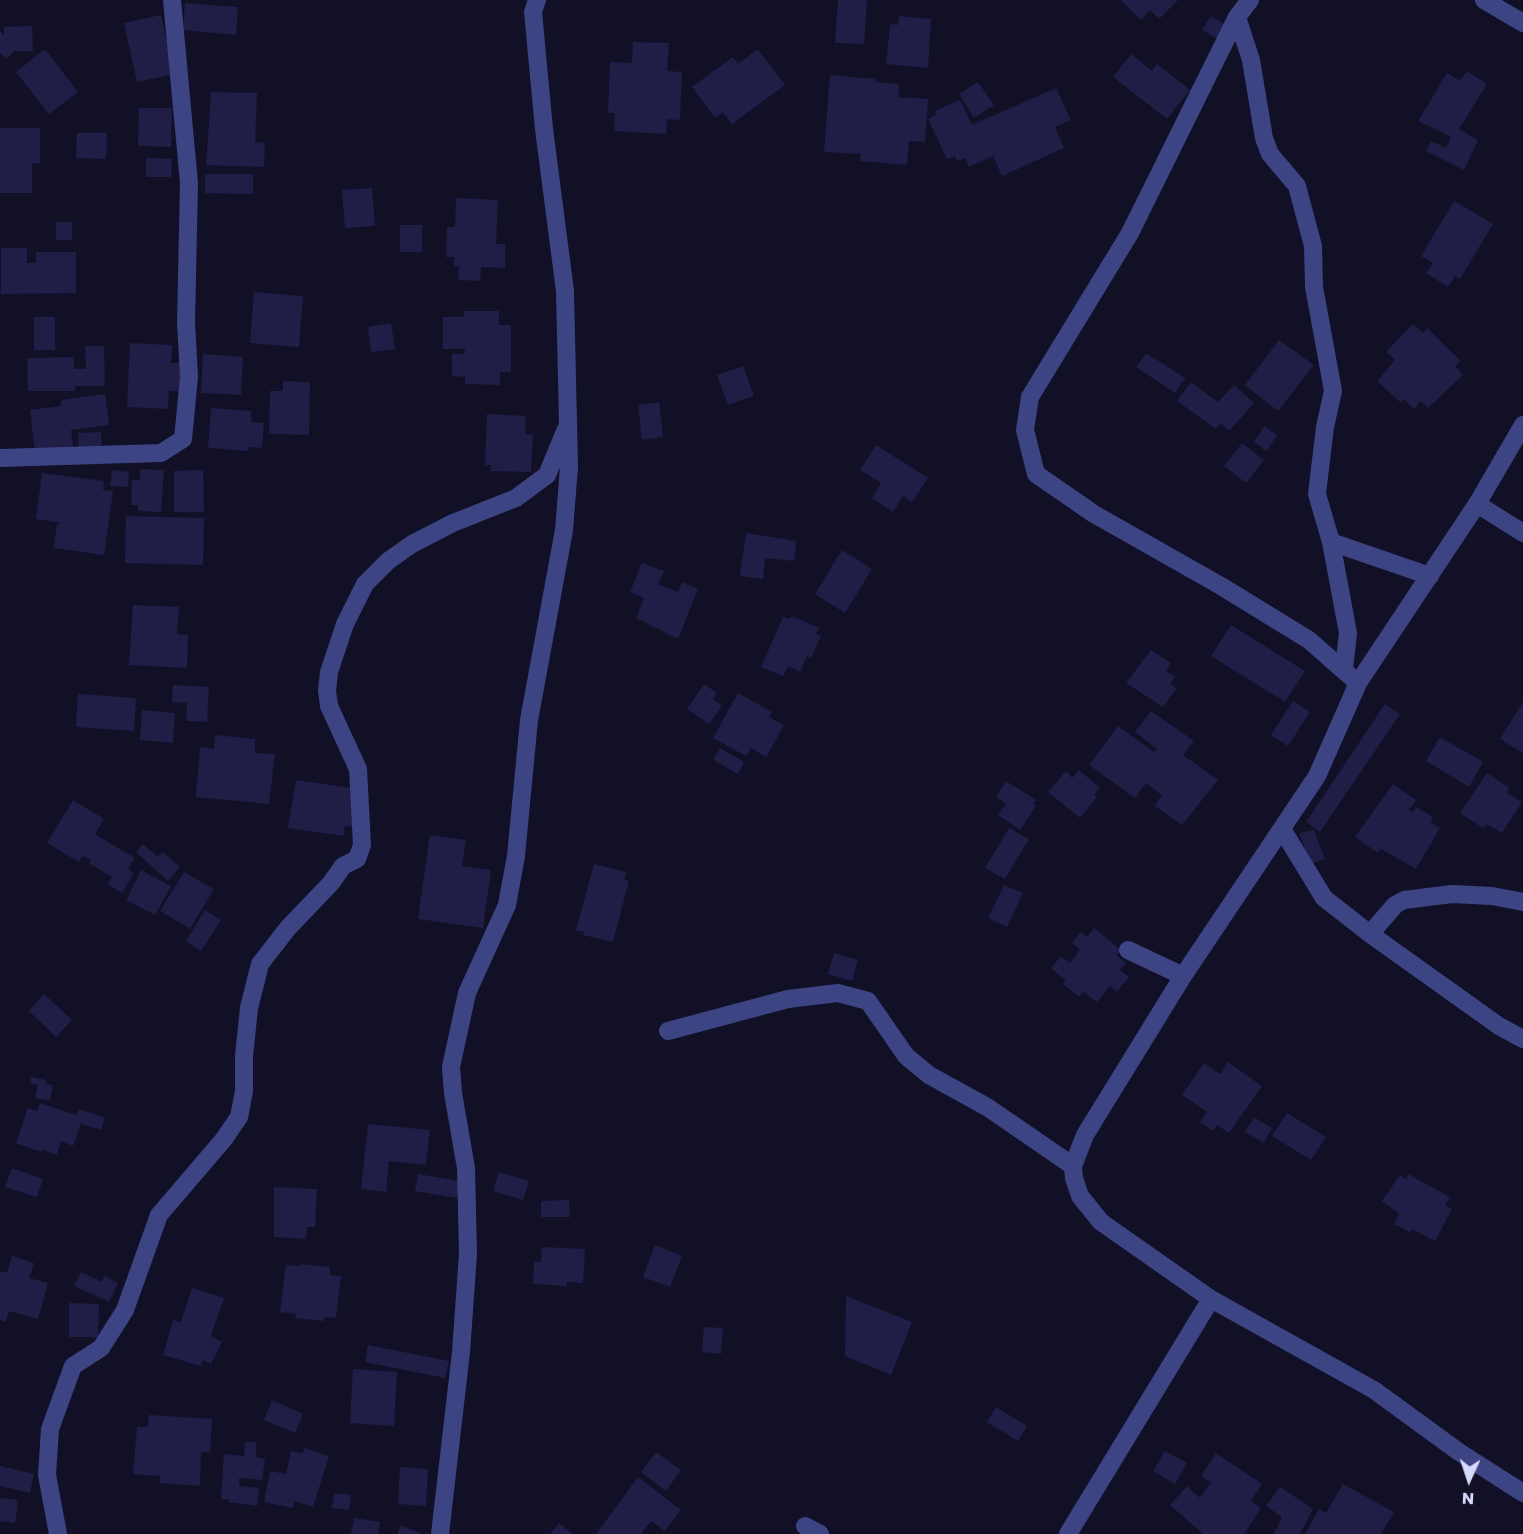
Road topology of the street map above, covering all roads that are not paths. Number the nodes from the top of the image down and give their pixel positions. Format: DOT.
graph roads {
  1 [pos="172,0"];
  2 [pos="537,0"];
  3 [pos="1250,0"];
  4 [pos="1484,0"];
  5 [pos="1237,16"];
  6 [pos="1523,23"];
  7 [pos="569,419"];
  8 [pos="1523,425"];
  9 [pos="0,458"];
  10 [pos="1477,504"];
  11 [pos="1523,533"];
  12 [pos="1331,542"];
  13 [pos="1430,576"];
  14 [pos="1344,669"];
  15 [pos="1358,683"];
  16 [pos="1282,829"];
  17 [pos="1523,902"];
  18 [pos="1370,934"];
  19 [pos="1128,950"];
  20 [pos="1183,976"];
  21 [pos="668,1031"];
  22 [pos="1523,1040"];
  23 [pos="1073,1166"];
  24 [pos="1211,1299"];
  25 [pos="1523,1493"];
  26 [pos="58,1534"];
  27 [pos="440,1534"];
  28 [pos="1068,1534"];
  1 -- 9 [label="street"];
  2 -- 7 [label="street"];
  3 -- 5 [label="street"];
  4 -- 6 [label="street"];
  5 -- 12 [label="street"];
  5 -- 14 [label="street"];
  7 -- 26 [label="street"];
  7 -- 27 [label="street"];
  8 -- 10 [label="street"];
  10 -- 11 [label="street"];
  10 -- 13 [label="street"];
  12 -- 13 [label="street"];
  12 -- 14 [label="street"];
  13 -- 15 [label="street"];
  14 -- 15 [label="street"];
  15 -- 16 [label="street"];
  16 -- 18 [label="street"];
  16 -- 20 [label="street"];
  17 -- 18 [label="street"];
  18 -- 22 [label="street"];
  19 -- 20 [label="street"];
  20 -- 23 [label="street"];
  21 -- 23 [label="street"];
  23 -- 24 [label="street"];
  24 -- 25 [label="street"];
  24 -- 28 [label="street"];
}
